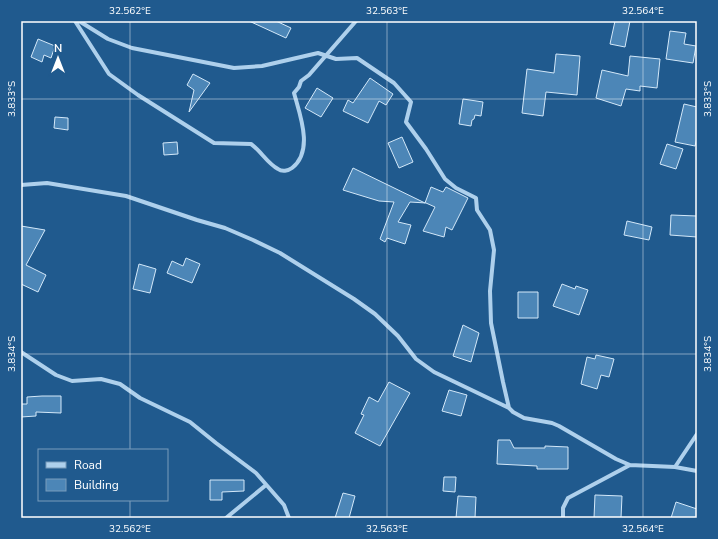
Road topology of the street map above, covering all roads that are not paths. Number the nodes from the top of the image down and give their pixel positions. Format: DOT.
graph roads {
  1 [pos="75,21"];
  2 [pos="79,21"];
  3 [pos="356,21"];
  4 [pos="327,55"];
  5 [pos="21,185"];
  6 [pos="21,352"];
  7 [pos="509,408"];
  8 [pos="697,434"];
  9 [pos="630,465"];
  10 [pos="674,467"];
  11 [pos="697,471"];
  12 [pos="266,485"];
  13 [pos="226,518"];
  14 [pos="289,518"];
  15 [pos="563,518"];
  1 -- 4 [label="street"];
  2 -- 4 [label="street"];
  3 -- 4 [label="street"];
  4 -- 7 [label="street"];
  5 -- 7 [label="street"];
  6 -- 12 [label="street"];
  7 -- 9 [label="street"];
  8 -- 10 [label="street"];
  9 -- 10 [label="street"];
  9 -- 15 [label="street"];
  10 -- 11 [label="street"];
  12 -- 13 [label="street"];
  12 -- 14 [label="street"];
}
